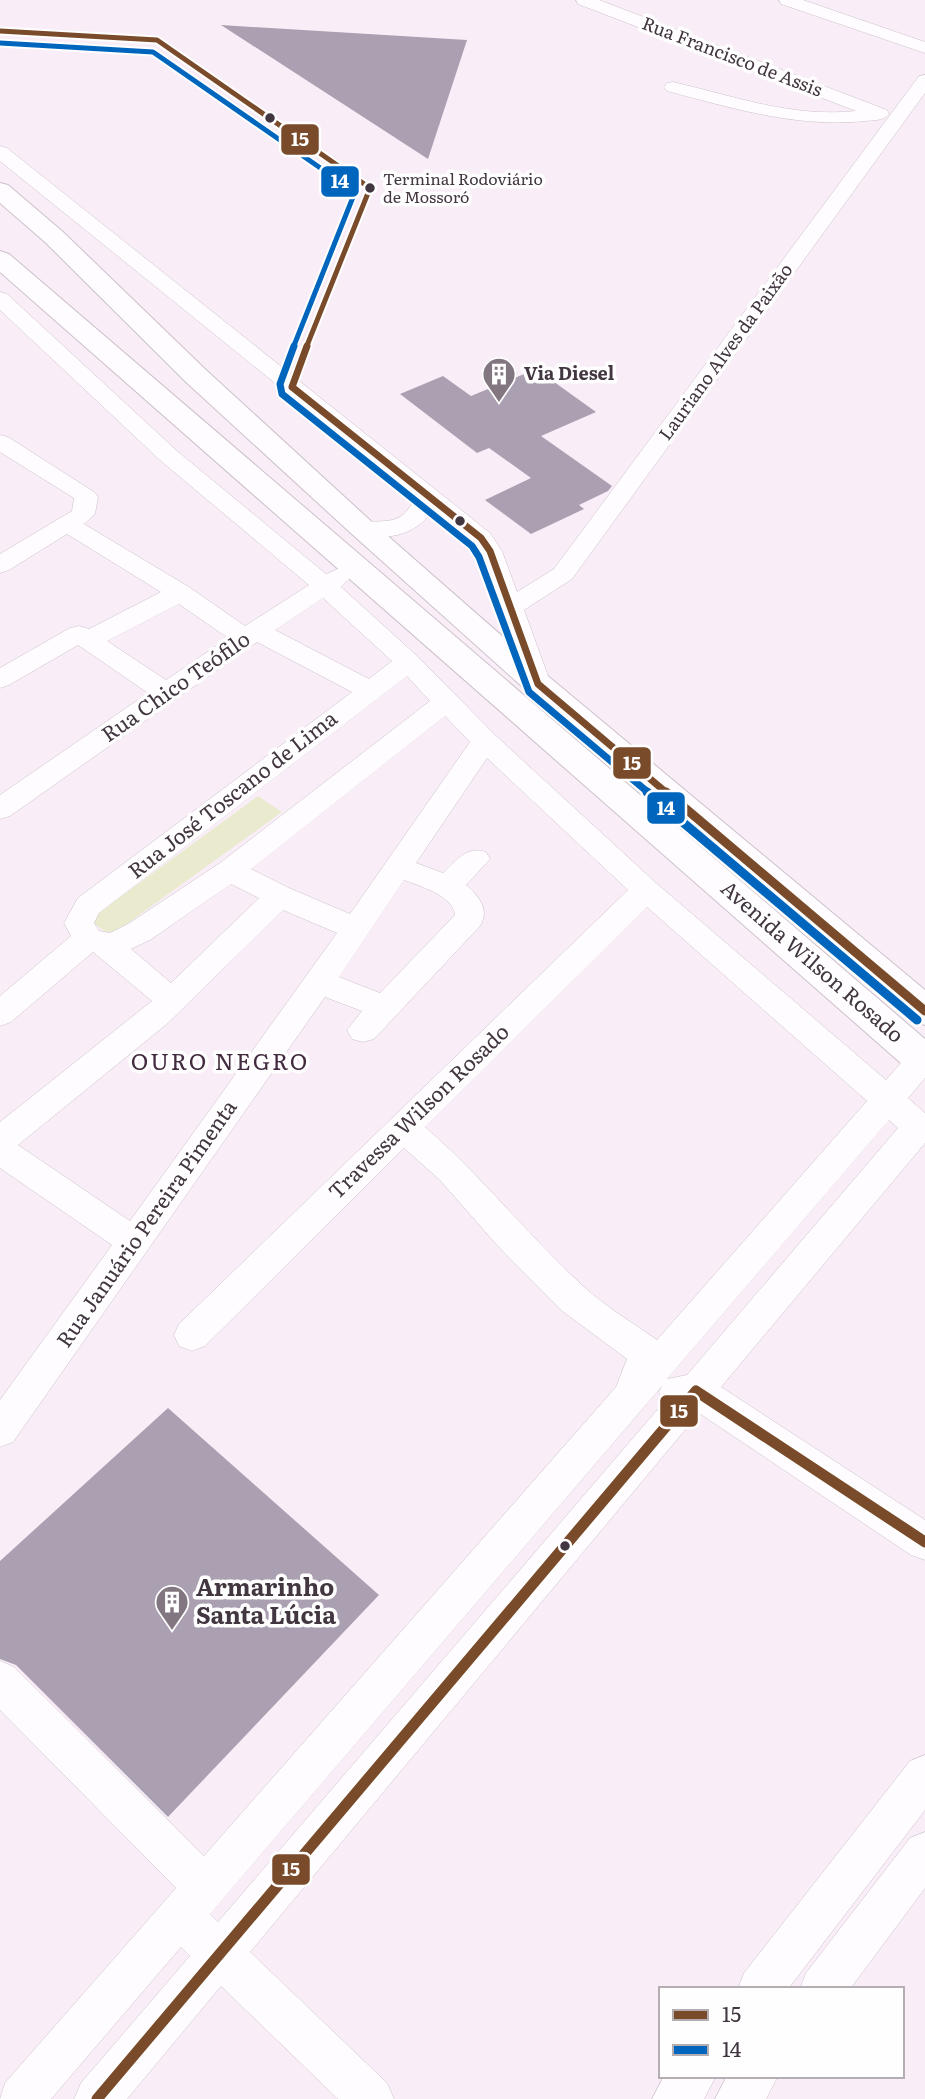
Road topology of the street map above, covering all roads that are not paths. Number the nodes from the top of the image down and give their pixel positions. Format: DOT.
graph roads {
  1 [pos="787,0"];
  2 [pos="594,5"];
  3 [pos="925,48"];
  4 [pos="925,80"];
  5 [pos="673,87"];
  6 [pos="0,152"];
  7 [pos="0,190"];
  8 [pos="54,237"];
  9 [pos="3,241"];
  10 [pos="0,298"];
  11 [pos="0,442"];
  12 [pos="427,495"];
  13 [pos="68,524"];
  14 [pos="363,529"];
  15 [pos="0,565"];
  16 [pos="353,567"];
  17 [pos="325,586"];
  18 [pos="180,593"];
  19 [pos="511,607"];
  20 [pos="251,634"];
  21 [pos="88,640"];
  22 [pos="408,662"];
  23 [pos="0,679"];
  24 [pos="538,684"];
  25 [pos="370,690"];
  26 [pos="167,693"];
  27 [pos="446,702"];
  28 [pos="485,741"];
  29 [pos="0,809"];
  30 [pos="476,859"];
  31 [pos="398,867"];
  32 [pos="230,870"];
  33 [pos="447,886"];
  34 [pos="646,890"];
  35 [pos="279,896"];
  36 [pos="356,929"];
  37 [pos="97,942"];
  38 [pos="320,982"];
  39 [pos="171,1000"];
  40 [pos="925,1011"];
  41 [pos="0,1014"];
  42 [pos="924,1060"];
  43 [pos="888,1100"];
  44 [pos="403,1128"];
  45 [pos="0,1140"];
  46 [pos="0,1150"];
  47 [pos="134,1242"];
  48 [pos="192,1335"];
  49 [pos="696,1391"];
  50 [pos="630,1397"];
  51 [pos="6,1413"];
  52 [pos="925,1542"];
  53 [pos="0,1681"];
  54 [pos="363,1705"];
  55 [pos="399,1742"];
  56 [pos="925,1776"];
  57 [pos="925,1853"];
  58 [pos="192,1902"];
  59 [pos="220,1954"];
  60 [pos="762,1987"];
  61 [pos="823,1987"];
  62 [pos="691,2078"];
  63 [pos="754,2078"];
  64 [pos="21,2099"];
  65 [pos="97,2099"];
  66 [pos="371,2099"];
  67 [pos="675,2099"];
  68 [pos="738,2099"];
  1 -- 3 [label="street"];
  2 -- 5 [label="street, Rua Francisco de Assis"];
  4 -- 19 [label="street, Lauriano Alves da Paixão"];
  6 -- 12 [label="street"];
  7 -- 8 [label="highway, Avenida Wilson Rosado"];
  8 -- 9 [label="highway"];
  8 -- 14 [label="highway, Avenida Wilson Rosado"];
  9 -- 16 [label="highway, Avenida Wilson Rosado"];
  10 -- 17 [label="street"];
  11 -- 13 [label="street"];
  12 -- 14 [label="street"];
  12 -- 19 [label="street"];
  13 -- 15 [label="street"];
  13 -- 18 [label="street"];
  14 -- 24 [label="highway, Avenida Wilson Rosado"];
  16 -- 17 [label="street, Rua Chico Teófilo"];
  16 -- 42 [label="highway, Avenida Wilson Rosado"];
  17 -- 20 [label="street, Rua Chico Teófilo"];
  17 -- 22 [label="street"];
  18 -- 20 [label="street"];
  18 -- 21 [label="street"];
  19 -- 24 [label="street"];
  20 -- 25 [label="street"];
  20 -- 26 [label="street, Rua Chico Teófilo"];
  21 -- 23 [label="street"];
  21 -- 26 [label="street"];
  22 -- 25 [label="street, Rua José Toscano de Lima"];
  22 -- 27 [label="street"];
  24 -- 40 [label="highway, Avenida Wilson Rosado"];
  25 -- 37 [label="street, Rua José Toscano de Lima"];
  26 -- 29 [label="street, Rua Chico Teófilo"];
  27 -- 28 [label="street"];
  27 -- 32 [label="street"];
  28 -- 31 [label="street, Rua Januário Pereira Pimenta"];
  28 -- 34 [label="street"];
  30 -- 33 [label="street"];
  31 -- 33 [label="street"];
  31 -- 36 [label="street, Rua Januário Pereira Pimenta"];
  32 -- 35 [label="street"];
  32 -- 37 [label="street"];
  33 -- 38 [label="street"];
  34 -- 43 [label="street"];
  34 -- 44 [label="street, Travessa Wilson Rosado"];
  35 -- 36 [label="street"];
  35 -- 39 [label="street"];
  36 -- 38 [label="street, Rua Januário Pereira Pimenta"];
  37 -- 39 [label="street"];
  37 -- 41 [label="street"];
  38 -- 47 [label="street, Rua Januário Pereira Pimenta"];
  39 -- 45 [label="street"];
  42 -- 43 [label="street"];
  43 -- 49 [label="street"];
  43 -- 50 [label="street"];
  44 -- 48 [label="street, Travessa Wilson Rosado"];
  44 -- 50 [label="street"];
  46 -- 47 [label="street"];
  47 -- 51 [label="street, Rua Januário Pereira Pimenta"];
  49 -- 50 [label="street"];
  49 -- 52 [label="street"];
  49 -- 55 [label="street"];
  50 -- 54 [label="street"];
  53 -- 58 [label="street"];
  54 -- 55 [label="street"];
  54 -- 58 [label="street"];
  55 -- 59 [label="street"];
  56 -- 60 [label="street"];
  57 -- 61 [label="street"];
  58 -- 59 [label="street"];
  58 -- 64 [label="street"];
  59 -- 65 [label="street"];
  59 -- 66 [label="street"];
  62 -- 67 [label="street"];
  63 -- 68 [label="street"];
}
